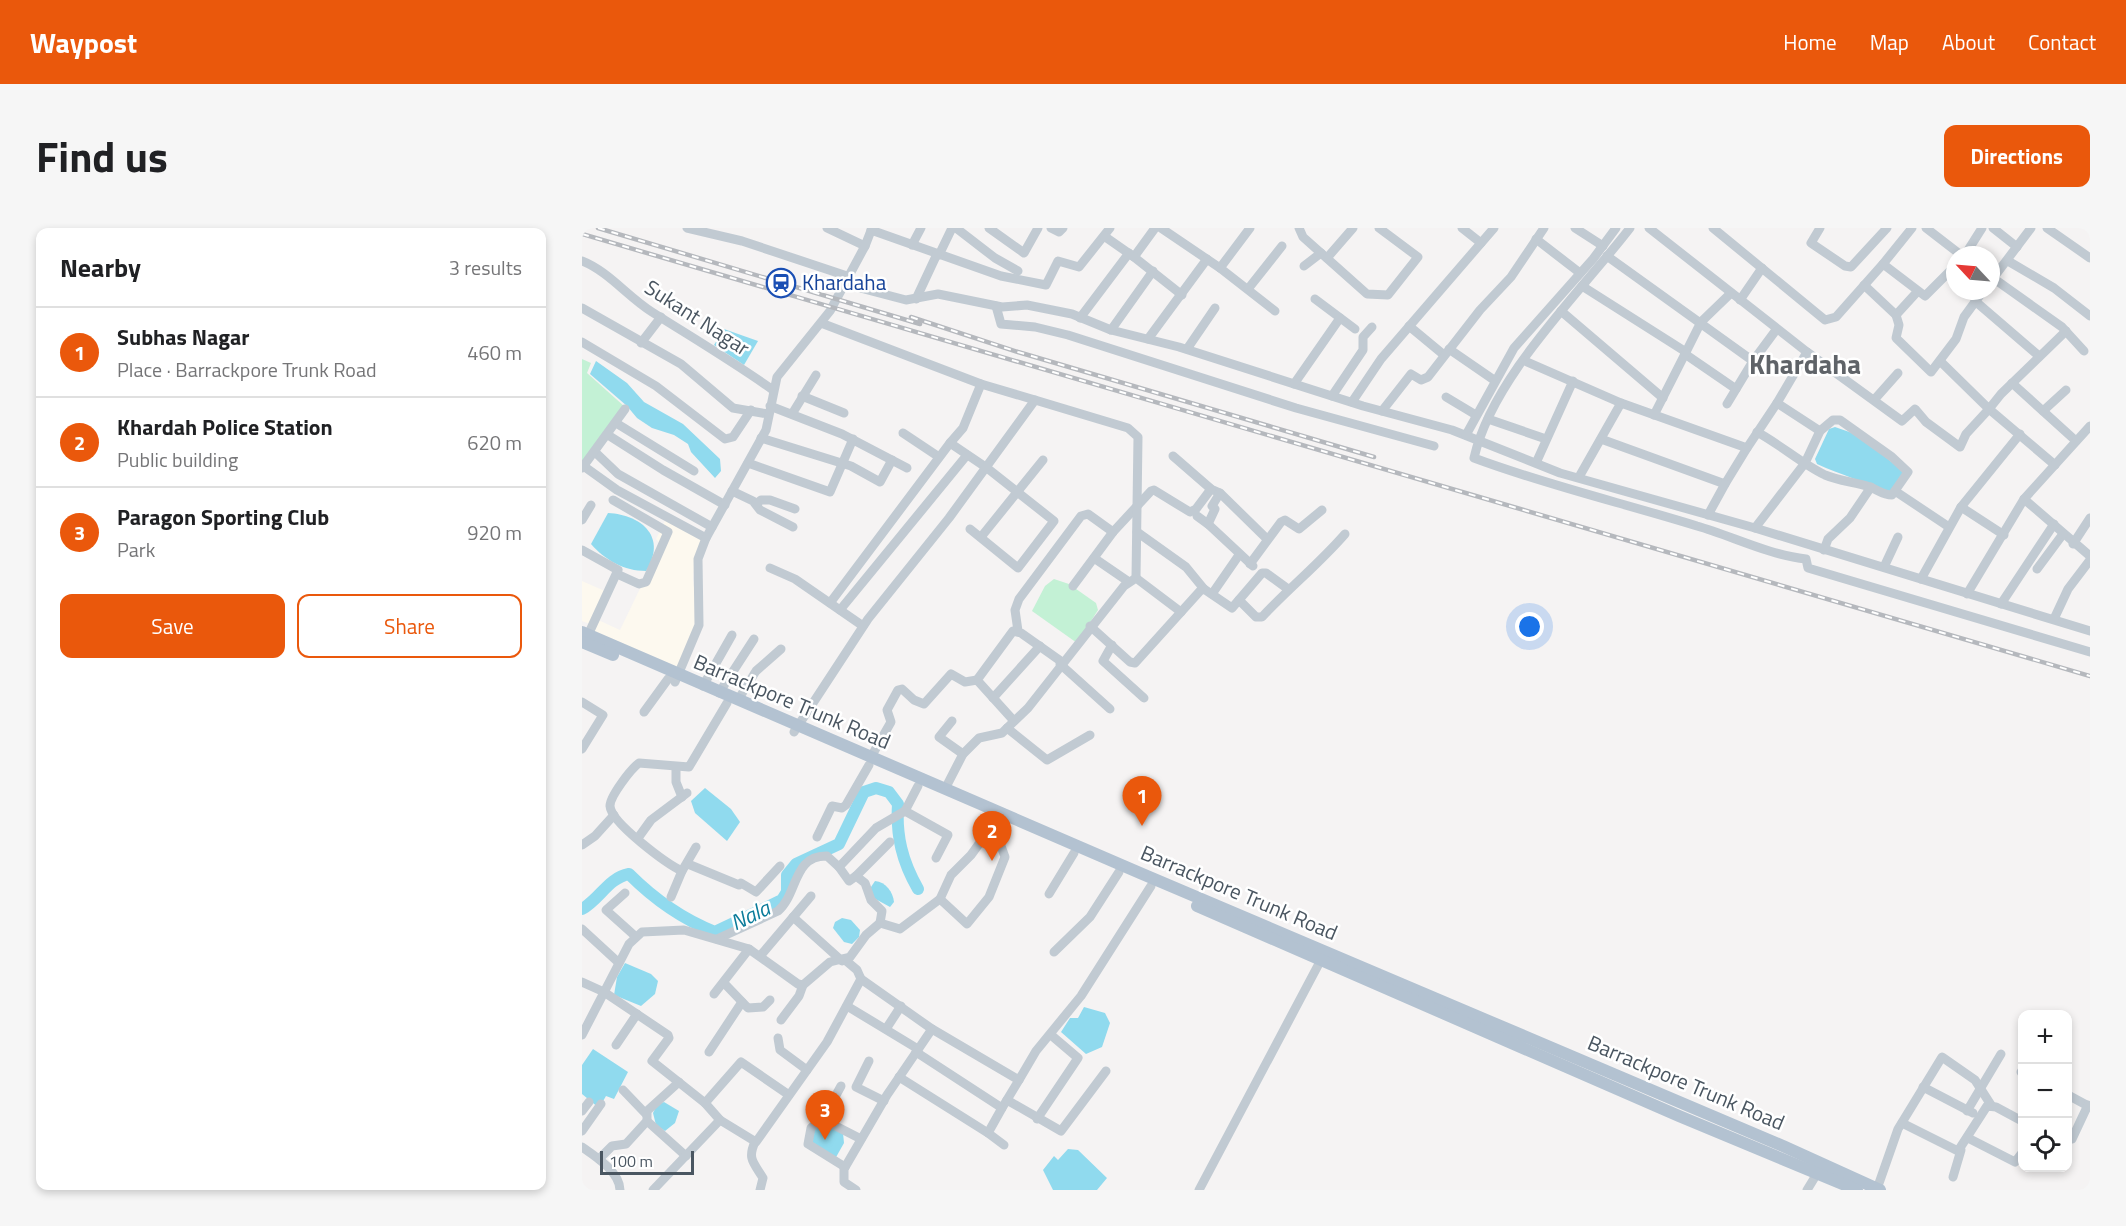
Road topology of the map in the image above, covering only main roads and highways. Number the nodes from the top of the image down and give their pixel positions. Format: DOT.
graph roads {
  1 [pos="584,636"];
  2 [pos="673,678"];
  3 [pos="728,699"];
  4 [pos="870,761"];
  5 [pos="997,816"];
  6 [pos="1323,955"];
  7 [pos="1854,1189"];
  8 [pos="1879,1189"];
  1 -- 2 [label="main road, Barrackpore Trunk Road"];
  2 -- 3 [label="main road, Barrackpore Trunk Road"];
  2 -- 3 [label="main road, Barrackpore Trunk Road"];
  3 -- 4 [label="main road, Barrackpore Trunk Road"];
  4 -- 5 [label="main road, Barrackpore Trunk Road"];
  4 -- 5 [label="main road, Barrackpore Trunk Road"];
  5 -- 6 [label="main road, Barrackpore Trunk Road"];
  5 -- 6 [label="main road, Barrackpore Trunk Road"];
  6 -- 7 [label="main road, Barrackpore Trunk Road"];
  6 -- 8 [label="main road, Barrackpore Trunk Road"];
}
